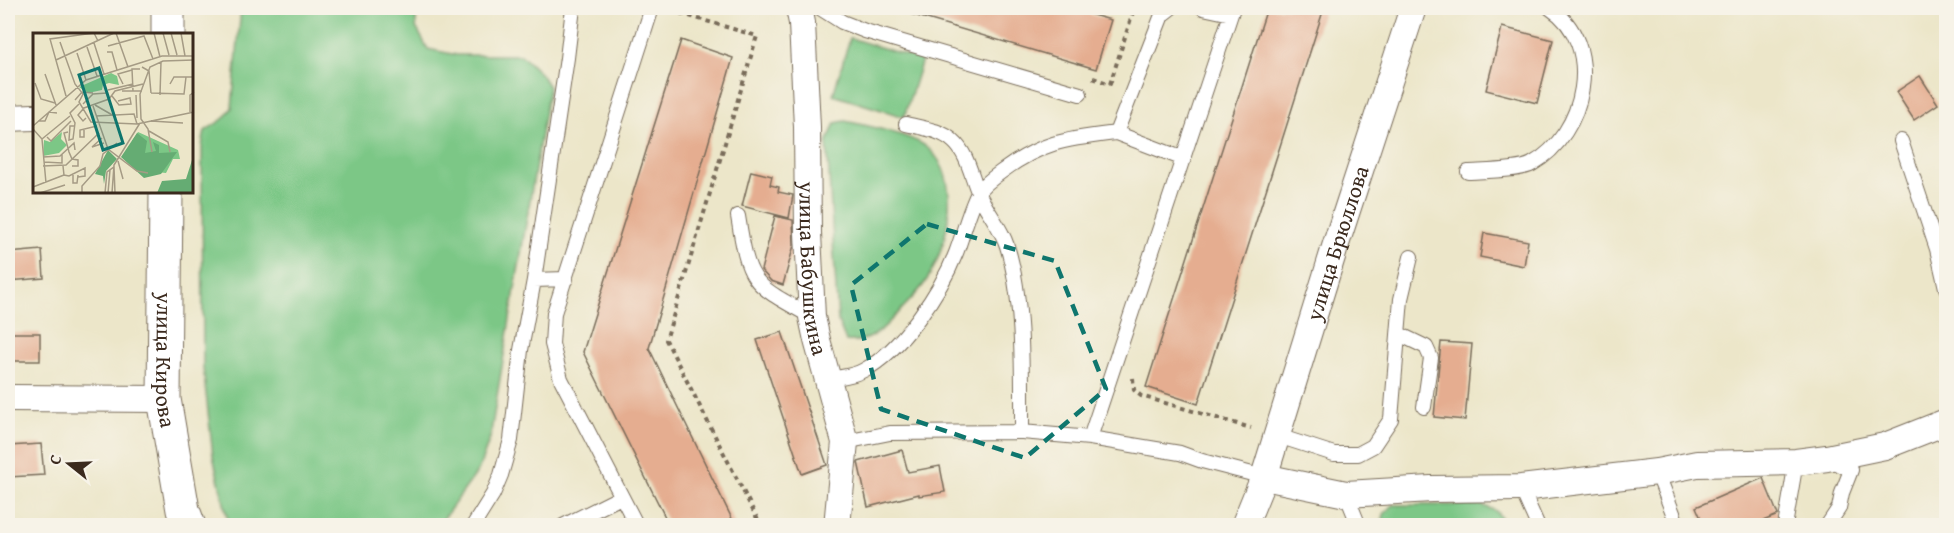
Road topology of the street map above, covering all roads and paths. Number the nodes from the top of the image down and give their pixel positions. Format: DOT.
graph roads {
  1 [pos="573,8"];
  2 [pos="652,8"];
  3 [pos="799,8"];
  4 [pos="820,8"];
  5 [pos="1129,8"];
  6 [pos="1171,8"];
  7 [pos="1203,8"];
  8 [pos="1413,8"];
  9 [pos="1550,8"];
  10 [pos="670,11"];
  11 [pos="1232,11"];
  12 [pos="1088,77"];
  13 [pos="1080,94"];
  14 [pos="33,117"];
  15 [pos="8,118"];
  16 [pos="906,124"];
  17 [pos="1116,133"];
  18 [pos="1901,141"];
  19 [pos="1184,159"];
  20 [pos="1468,172"];
  21 [pos="979,193"];
  22 [pos="166,194"];
  23 [pos="738,216"];
  24 [pos="1411,256"];
  25 [pos="566,279"];
  26 [pos="534,280"];
  27 [pos="1947,288"];
  28 [pos="812,317"];
  29 [pos="1399,334"];
  30 [pos="1136,369"];
  31 [pos="829,379"];
  32 [pos="8,398"];
  33 [pos="164,399"];
  34 [pos="1424,407"];
  35 [pos="1947,422"];
  36 [pos="1022,432"];
  37 [pos="1275,435"];
  38 [pos="1090,438"];
  39 [pos="845,442"];
  40 [pos="1827,458"];
  41 [pos="1796,462"];
  42 [pos="1657,472"];
  43 [pos="1264,477"];
  44 [pos="1521,488"];
  45 [pos="1346,494"];
  46 [pos="621,497"];
  47 [pos="189,525"];
  48 [pos="473,525"];
  49 [pos="562,525"];
  50 [pos="637,525"];
  51 [pos="761,525"];
  52 [pos="837,525"];
  53 [pos="1245,525"];
  54 [pos="1359,525"];
  55 [pos="1538,525"];
  56 [pos="1678,525"];
  57 [pos="1785,525"];
  58 [pos="1827,525"];
  1 -- 26 [label="lane"];
  2 -- 25 [label="lane"];
  3 -- 28 [label="street, улица Бабушкина"];
  4 -- 13 [label="lane"];
  5 -- 12 [label="path"];
  6 -- 17 [label="lane"];
  7 -- 11 [label="lane"];
  8 -- 37 [label="street, улица Брюллова"];
  9 -- 20 [label="lane"];
  10 -- 51 [label="path"];
  11 -- 19 [label="lane"];
  14 -- 15 [label="street"];
  16 -- 21 [label="lane"];
  17 -- 19 [label="lane"];
  17 -- 21 [label="lane"];
  18 -- 27 [label="lane"];
  19 -- 38 [label="lane"];
  21 -- 31 [label="lane"];
  21 -- 36 [label="lane"];
  22 -- 33 [label="main road, улица Кирова"];
  23 -- 28 [label="lane"];
  24 -- 29 [label="lane"];
  25 -- 26 [label="lane"];
  25 -- 46 [label="lane"];
  26 -- 48 [label="lane"];
  28 -- 31 [label="street, улица Бабушкина"];
  29 -- 34 [label="lane"];
  29 -- 37 [label="lane"];
  30 -- 37 [label="path"];
  31 -- 39 [label="street, улица Бабушкина"];
  32 -- 33 [label="street"];
  33 -- 47 [label="main road, улица Кирова"];
  35 -- 40 [label="street"];
  36 -- 38 [label="lane"];
  36 -- 39 [label="lane"];
  37 -- 43 [label="street, улица Брюллова"];
  38 -- 43 [label="lane"];
  39 -- 52 [label="street, улица Бабушкина"];
  40 -- 41 [label="street"];
  40 -- 58 [label="lane"];
  41 -- 42 [label="street"];
  41 -- 57 [label="lane"];
  42 -- 44 [label="street"];
  42 -- 56 [label="lane"];
  43 -- 45 [label="street"];
  43 -- 53 [label="street"];
  44 -- 45 [label="street"];
  44 -- 55 [label="lane"];
  45 -- 54 [label="lane"];
  46 -- 49 [label="lane"];
  46 -- 50 [label="lane"];
}
